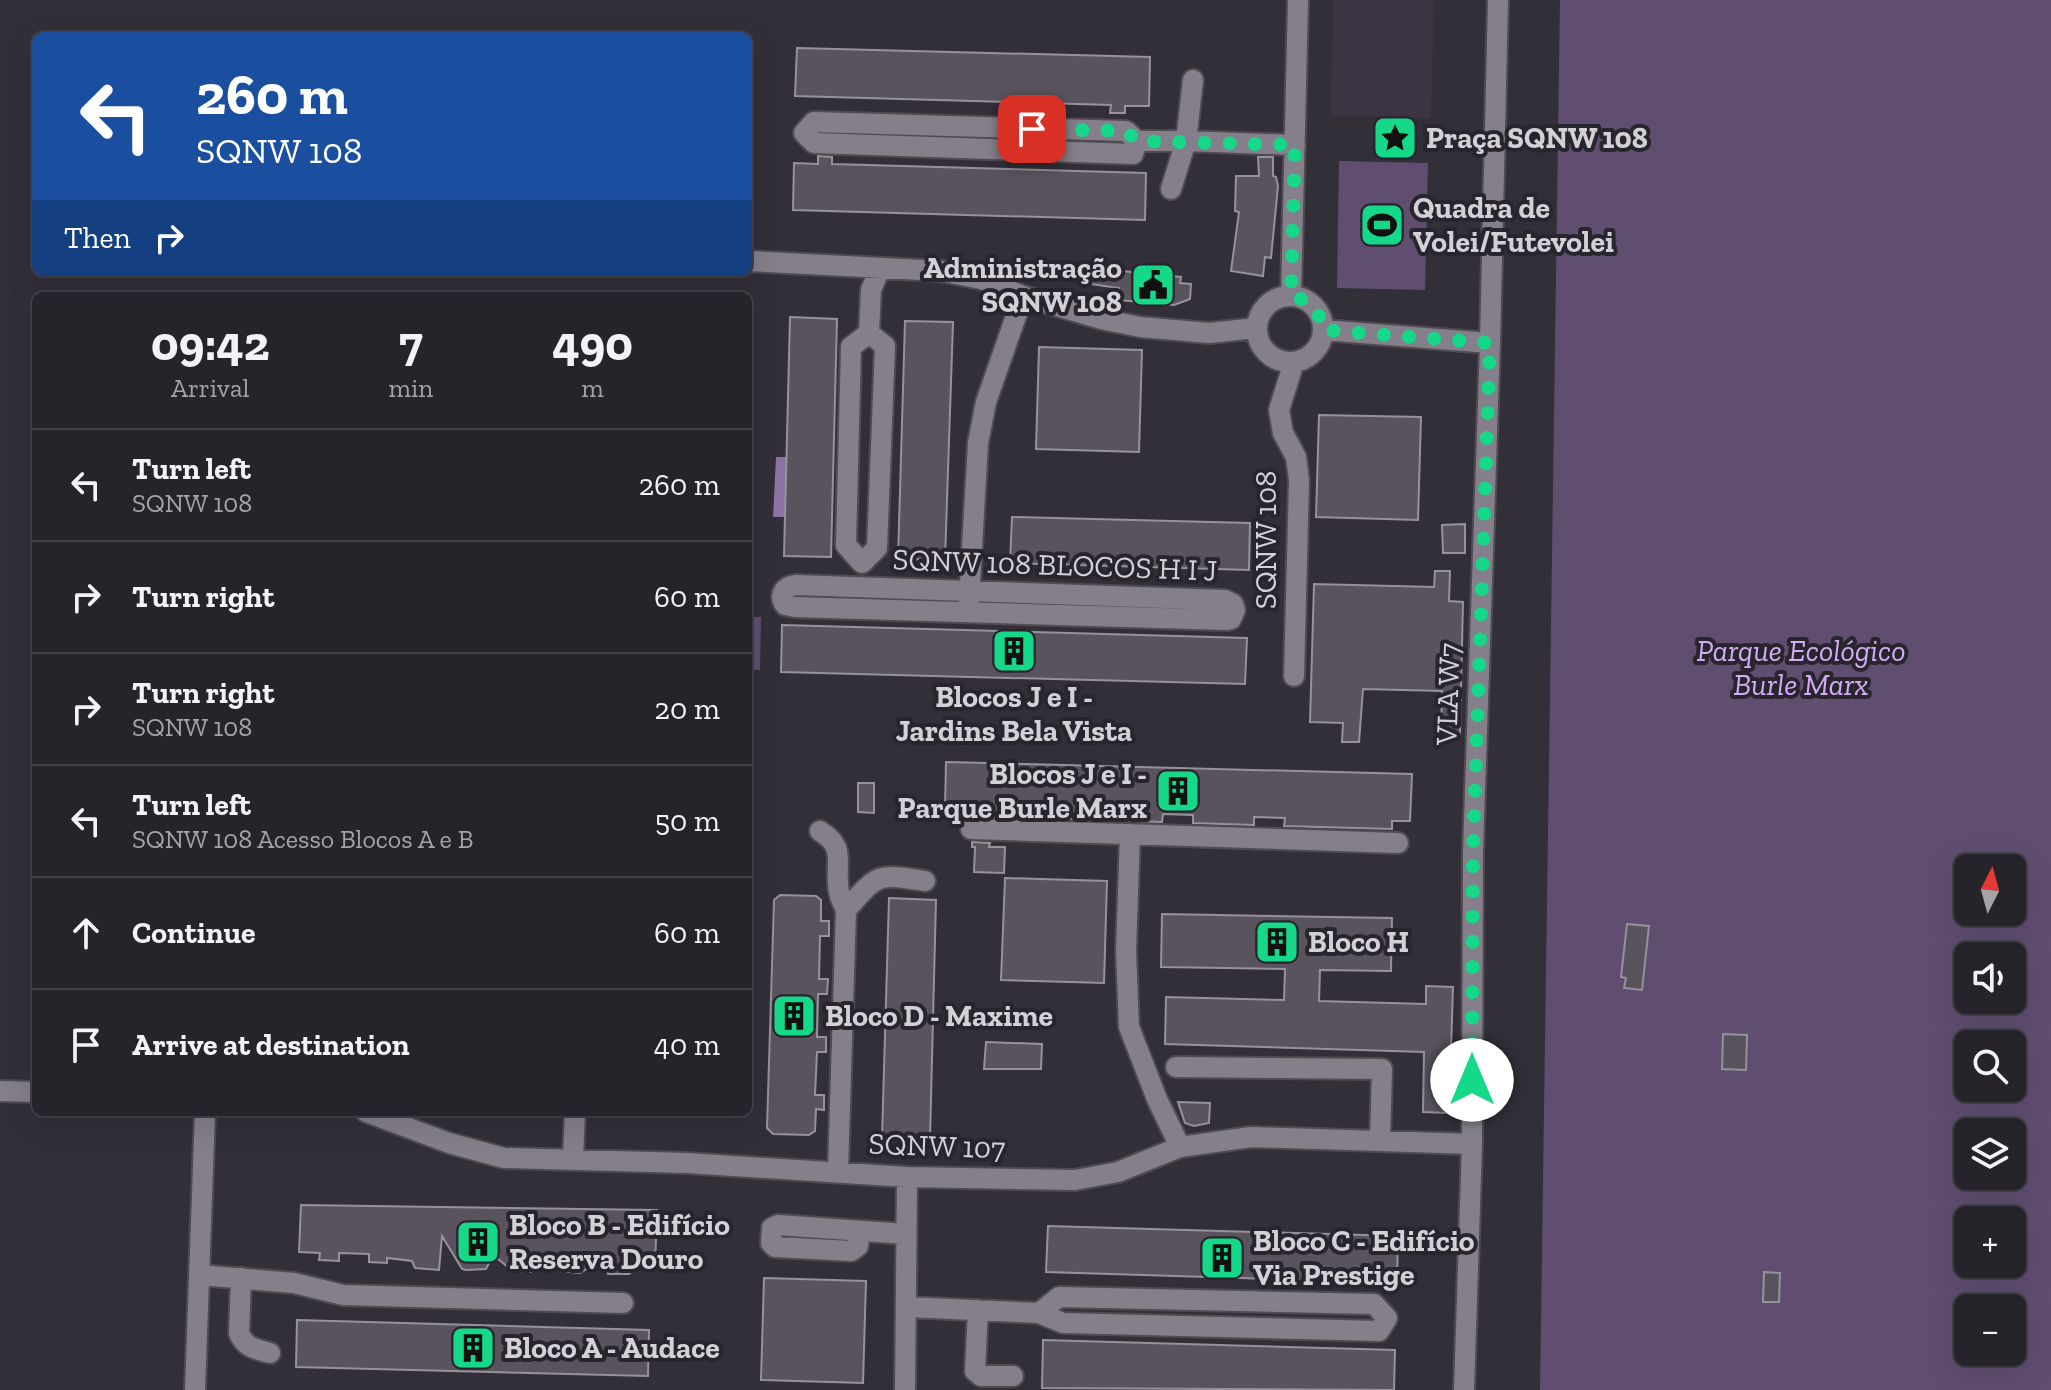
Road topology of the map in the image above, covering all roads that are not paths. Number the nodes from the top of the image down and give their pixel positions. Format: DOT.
graph roads {
  1 [pos="1298,0"];
  2 [pos="1498,0"];
  3 [pos="1193,80"];
  4 [pos="1137,141"];
  5 [pos="1186,141"];
  6 [pos="1295,145"];
  7 [pos="1171,189"];
  8 [pos="752,261"];
  9 [pos="880,268"];
  10 [pos="1023,296"];
  11 [pos="1291,296"];
  12 [pos="1256,328"];
  13 [pos="1323,330"];
  14 [pos="869,333"];
  15 [pos="1490,343"];
  16 [pos="1294,362"];
  17 [pos="969,591"];
  18 [pos="968,613"];
  19 [pos="1294,676"];
  20 [pos="971,829"];
  21 [pos="820,831"];
  22 [pos="1130,834"];
  23 [pos="1398,843"];
  24 [pos="925,881"];
  25 [pos="846,910"];
  26 [pos="1176,1067"];
  27 [pos="0,1091"];
  28 [pos="32,1092"];
  29 [pos="205,1116"];
  30 [pos="389,1116"];
  31 [pos="575,1116"];
  32 [pos="418,1121"];
  33 [pos="1380,1141"];
  34 [pos="1472,1144"];
  35 [pos="1180,1147"];
  36 [pos="573,1158"];
  37 [pos="838,1171"];
  38 [pos="907,1177"];
  39 [pos="859,1232"];
  40 [pos="906,1234"];
  41 [pos="200,1275"];
  42 [pos="241,1278"];
  43 [pos="623,1303"];
  44 [pos="906,1307"];
  45 [pos="978,1310"];
  46 [pos="1039,1313"];
  47 [pos="270,1353"];
  48 [pos="1013,1376"];
  49 [pos="195,1390"];
  50 [pos="905,1390"];
  51 [pos="1464,1390"];
  1 -- 6 [label="street"];
  2 -- 15 [label="street, VLA W7"];
  3 -- 5 [label="street"];
  4 -- 4 [label="street"];
  4 -- 5 [label="street"];
  5 -- 6 [label="street"];
  5 -- 7 [label="street"];
  6 -- 11 [label="street"];
  8 -- 9 [label="street"];
  9 -- 10 [label="street"];
  9 -- 14 [label="street"];
  10 -- 12 [label="street"];
  10 -- 17 [label="street"];
  11 -- 12 [label="street"];
  11 -- 13 [label="street"];
  12 -- 16 [label="street"];
  13 -- 15 [label="street"];
  13 -- 16 [label="street"];
  14 -- 14 [label="street"];
  15 -- 34 [label="street, VLA W7"];
  16 -- 19 [label="street, SQNW 108"];
  17 -- 18 [label="street"];
  17 -- 18 [label="street, SQNW 108 BLOCOS H I J"];
  17 -- 18 [label="street, SQNW 108 BLOCOS H I J"];
  20 -- 22 [label="street"];
  21 -- 25 [label="street"];
  22 -- 23 [label="street"];
  22 -- 35 [label="street"];
  24 -- 25 [label="street"];
  25 -- 37 [label="street"];
  26 -- 33 [label="street"];
  27 -- 28 [label="street"];
  29 -- 41 [label="street"];
  30 -- 32 [label="street, SQNW 107"];
  31 -- 36 [label="street"];
  32 -- 36 [label="street, SQNW 107"];
  33 -- 34 [label="street, SQNW 107"];
  33 -- 35 [label="street, SQNW 107"];
  34 -- 51 [label="street, VLA W7"];
  35 -- 38 [label="street, SQNW 107"];
  36 -- 37 [label="street, SQNW 107"];
  37 -- 38 [label="street, SQNW 107"];
  38 -- 40 [label="street"];
  39 -- 40 [label="street"];
  40 -- 44 [label="street"];
  41 -- 42 [label="street"];
  41 -- 49 [label="street"];
  42 -- 43 [label="street"];
  42 -- 47 [label="street"];
  44 -- 45 [label="street"];
  44 -- 50 [label="street"];
  45 -- 46 [label="street"];
  45 -- 48 [label="street"];
  46 -- 46 [label="street"];
}
